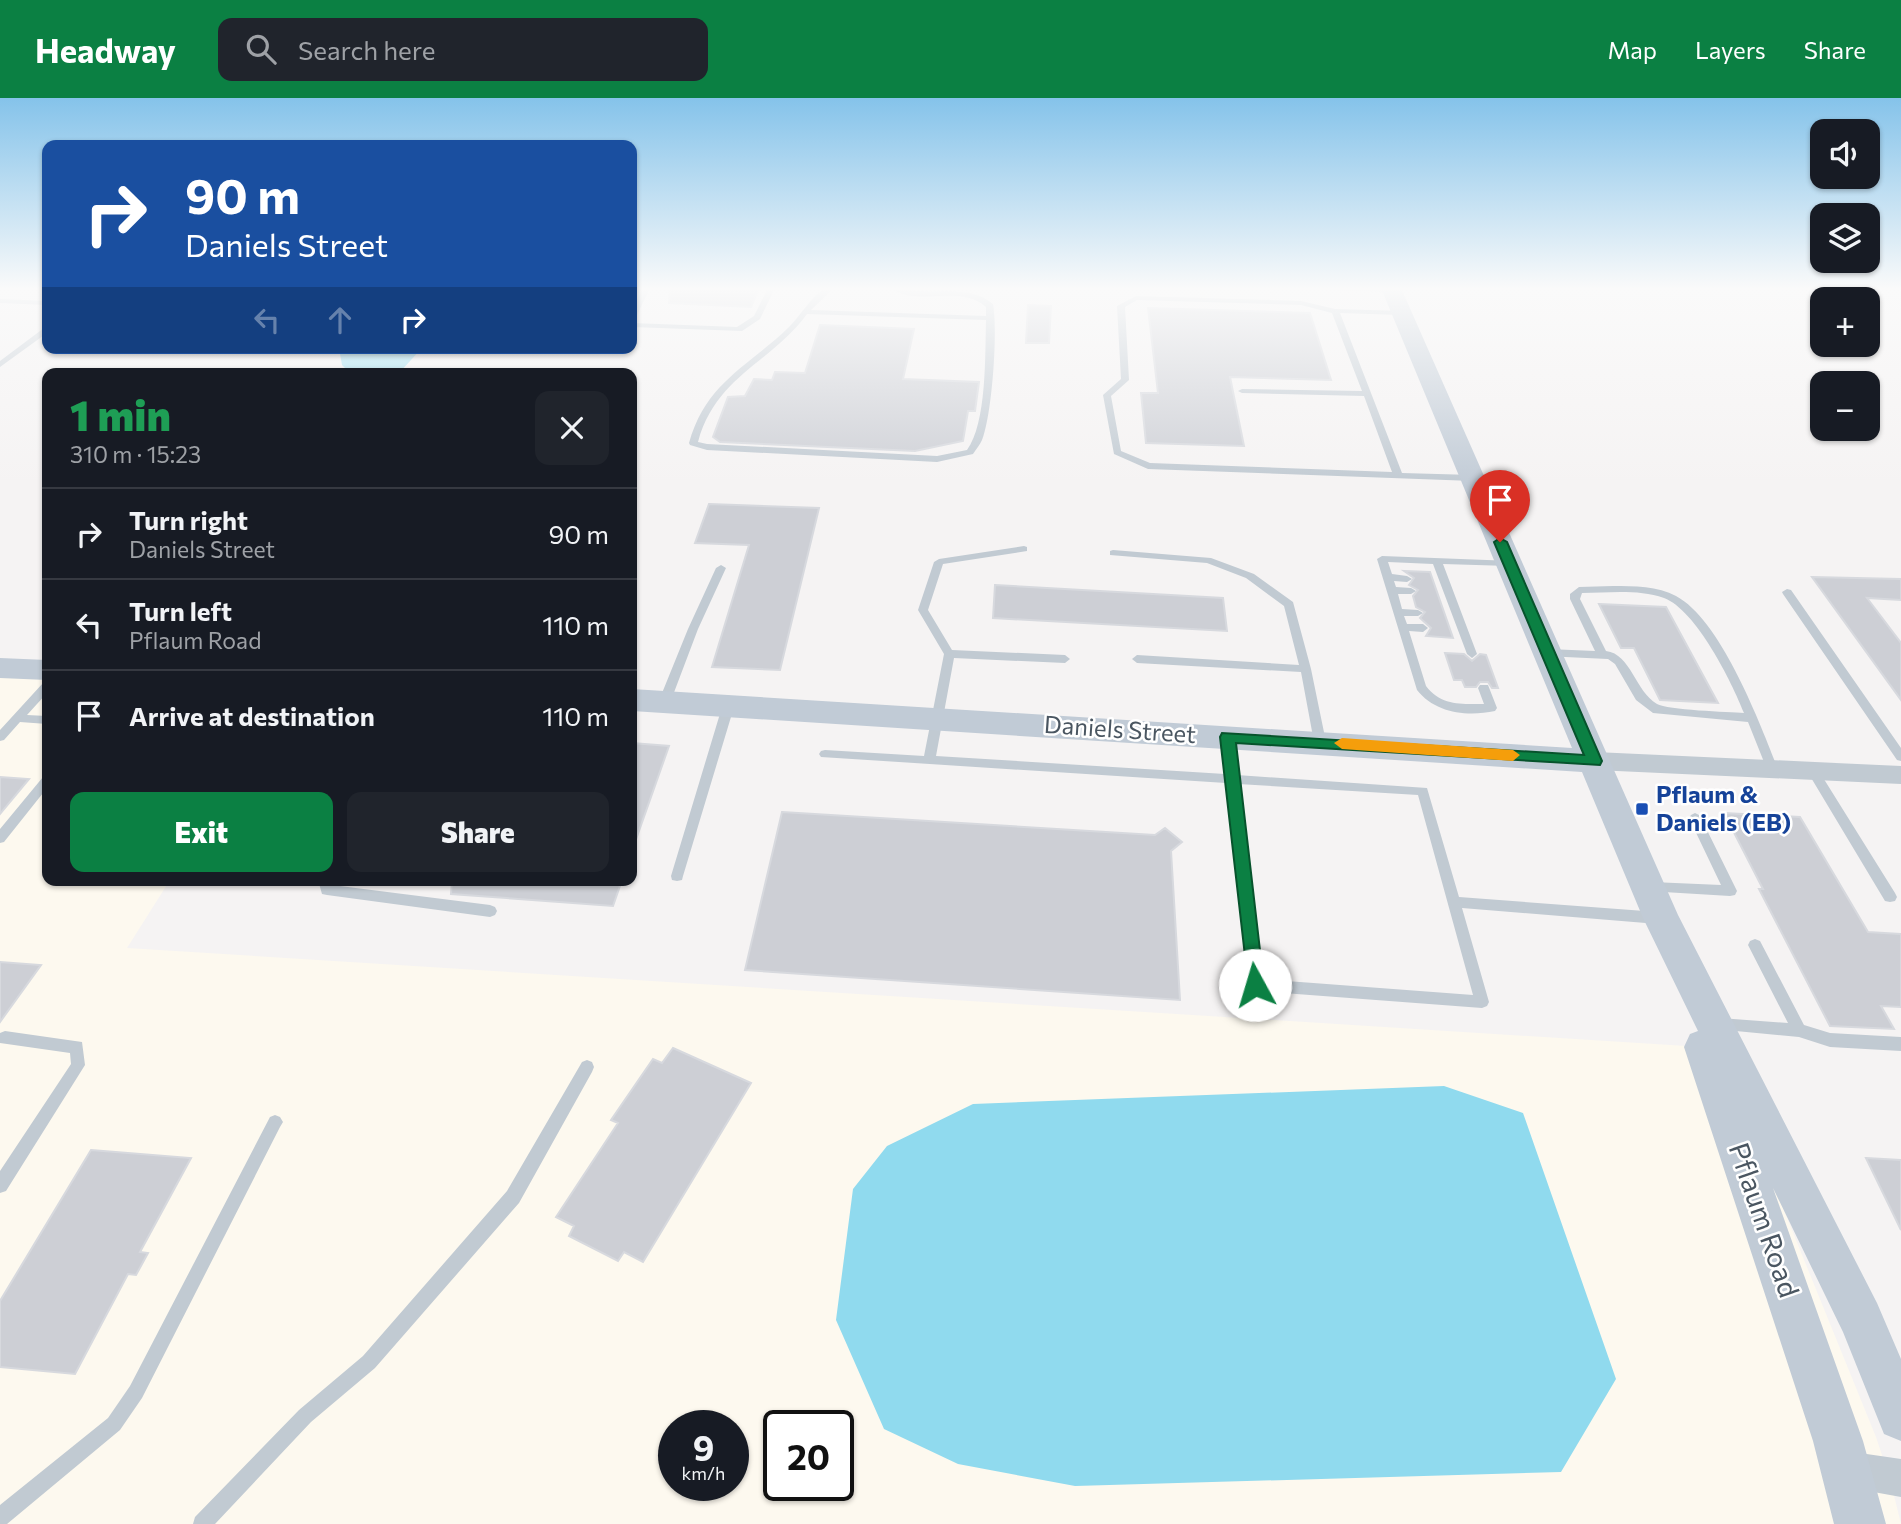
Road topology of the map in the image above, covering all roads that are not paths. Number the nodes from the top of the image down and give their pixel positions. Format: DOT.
graph roads {
  1 [pos="14,355"];
  2 [pos="762,355"];
  3 [pos="989,355"];
  4 [pos="1124,355"];
  5 [pos="1352,355"];
  6 [pos="1420,355"];
  7 [pos="0,365"];
  8 [pos="1242,391"];
  9 [pos="1367,394"];
  10 [pos="1398,475"];
  11 [pos="1473,478"];
  12 [pos="1024,549"];
  13 [pos="1113,553"];
  14 [pos="1437,561"];
  15 [pos="1510,563"];
  16 [pos="721,568"];
  17 [pos="1388,578"];
  18 [pos="1407,579"];
  19 [pos="1392,590"];
  20 [pos="1411,591"];
  21 [pos="1787,592"];
  22 [pos="1398,612"];
  23 [pos="1444,612"];
  24 [pos="1418,613"];
  25 [pos="1456,613"];
  26 [pos="1403,628"];
  27 [pos="1423,628"];
  28 [pos="1450,628"];
  29 [pos="1462,628"];
  30 [pos="1548,653"];
  31 [pos="949,654"];
  32 [pos="1472,654"];
  33 [pos="1602,654"];
  34 [pos="1065,659"];
  35 [pos="1137,659"];
  36 [pos="0,668"];
  37 [pos="1306,668"];
  38 [pos="42,670"];
  39 [pos="1483,688"];
  40 [pos="42,692"];
  41 [pos="637,700"];
  42 [pos="664,703"];
  43 [pos="728,707"];
  44 [pos="18,718"];
  45 [pos="1752,718"];
  46 [pos="939,719"];
  47 [pos="42,720"];
  48 [pos="0,737"];
  49 [pos="1227,737"];
  50 [pos="1320,742"];
  51 [pos="825,754"];
  52 [pos="1901,757"];
  53 [pos="929,761"];
  54 [pos="1595,761"];
  55 [pos="1772,769"];
  56 [pos="1813,771"];
  57 [pos="1901,775"];
  58 [pos="1232,778"];
  59 [pos="42,786"];
  60 [pos="1695,818"];
  61 [pos="0,838"];
  62 [pos="677,876"];
  63 [pos="326,886"];
  64 [pos="1889,897"];
  65 [pos="1454,902"];
  66 [pos="1655,903"];
  67 [pos="490,911"];
  68 [pos="1755,945"];
  69 [pos="1712,1023"];
  70 [pos="1799,1030"];
  71 [pos="5,1038"];
  72 [pos="1901,1044"];
  73 [pos="587,1067"];
  74 [pos="275,1122"];
  75 [pos="0,1185"];
  76 [pos="1901,1417"];
  77 [pos="1846,1469"];
  78 [pos="1901,1478"];
  79 [pos="0,1517"];
  80 [pos="202,1524"];
  81 [pos="1860,1524"];
  1 -- 7 [label="lane"];
  2 -- 3 [label="lane"];
  4 -- 10 [label="lane"];
  5 -- 9 [label="lane"];
  6 -- 11 [label="street, Pflaum Road"];
  8 -- 9 [label="lane"];
  9 -- 10 [label="lane"];
  10 -- 11 [label="lane"];
  11 -- 15 [label="street, Pflaum Road"];
  12 -- 31 [label="lane"];
  13 -- 37 [label="lane"];
  14 -- 15 [label="lane"];
  14 -- 17 [label="lane"];
  14 -- 25 [label="lane"];
  15 -- 30 [label="street, Pflaum Road"];
  16 -- 42 [label="lane"];
  17 -- 18 [label="lane"];
  17 -- 19 [label="lane"];
  19 -- 20 [label="lane"];
  19 -- 22 [label="lane"];
  21 -- 52 [label="lane"];
  22 -- 24 [label="lane"];
  22 -- 26 [label="lane"];
  23 -- 25 [label="lane"];
  25 -- 29 [label="lane"];
  26 -- 27 [label="lane"];
  26 -- 39 [label="lane"];
  28 -- 29 [label="lane"];
  29 -- 32 [label="lane"];
  30 -- 33 [label="lane"];
  30 -- 54 [label="street, Pflaum Road"];
  31 -- 34 [label="lane"];
  31 -- 46 [label="lane"];
  33 -- 45 [label="lane"];
  33 -- 45 [label="lane"];
  35 -- 37 [label="lane"];
  36 -- 38 [label="street"];
  37 -- 50 [label="lane"];
  40 -- 44 [label="lane"];
  41 -- 42 [label="street, Daniels Street"];
  42 -- 43 [label="street, Daniels Street"];
  43 -- 46 [label="street, Daniels Street"];
  43 -- 62 [label="lane"];
  44 -- 47 [label="lane"];
  44 -- 48 [label="lane"];
  45 -- 55 [label="lane"];
  46 -- 49 [label="street, Daniels Street"];
  46 -- 53 [label="lane"];
  49 -- 50 [label="street, Daniels Street"];
  49 -- 58 [label="lane"];
  50 -- 54 [label="street, Daniels Street"];
  51 -- 53 [label="lane"];
  53 -- 58 [label="lane"];
  54 -- 55 [label="street, Daniels Street"];
  54 -- 66 [label="street, Pflaum Road"];
  55 -- 56 [label="street, Daniels Street"];
  56 -- 57 [label="street, Daniels Street"];
  56 -- 64 [label="lane"];
  58 -- 65 [label="lane"];
  58 -- 65 [label="lane"];
  59 -- 61 [label="lane"];
  60 -- 66 [label="lane"];
  63 -- 67 [label="lane"];
  65 -- 66 [label="lane"];
  66 -- 69 [label="street, Pflaum Road"];
  66 -- 77 [label="street, Pflaum Road"];
  68 -- 70 [label="lane"];
  69 -- 70 [label="lane"];
  69 -- 76 [label="street, Pflaum Road"];
  70 -- 72 [label="lane"];
  71 -- 75 [label="lane"];
  73 -- 80 [label="lane"];
  74 -- 79 [label="lane"];
  77 -- 78 [label="street"];
  77 -- 81 [label="street, Pflaum Road"];
}
